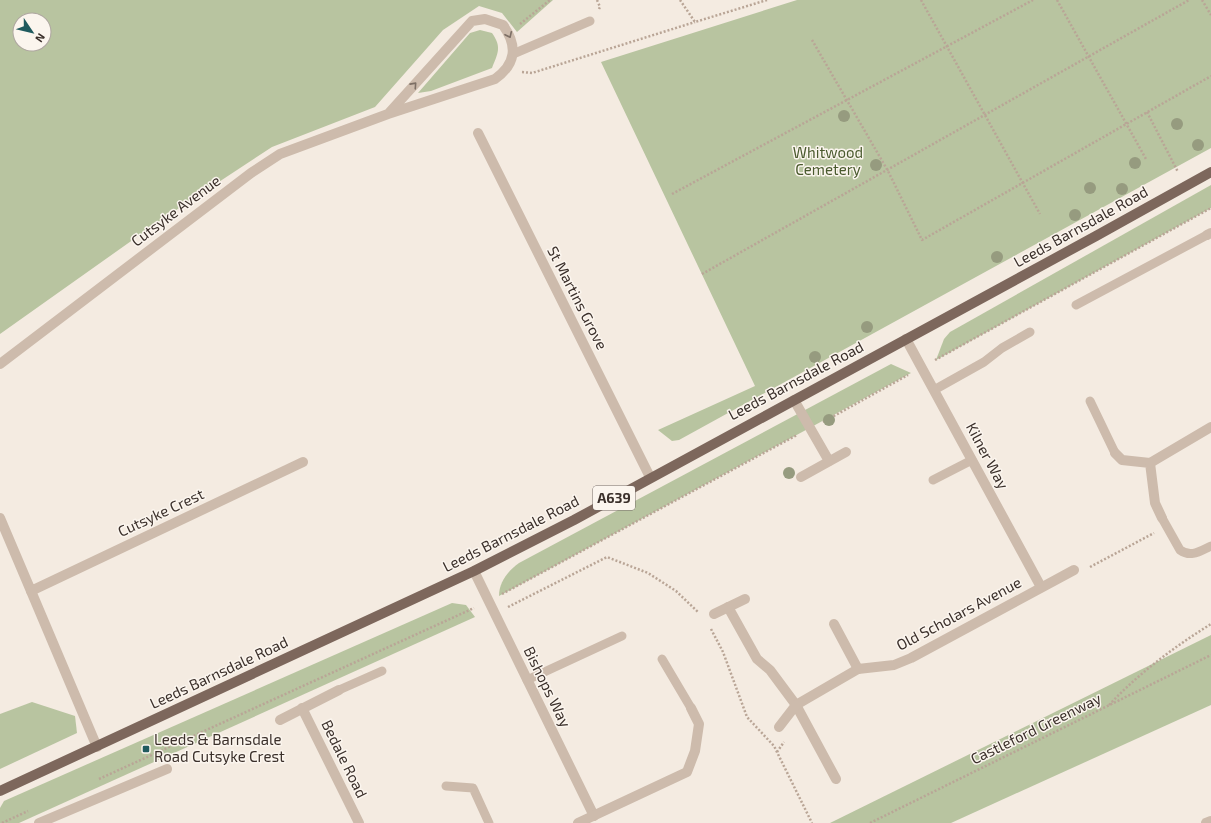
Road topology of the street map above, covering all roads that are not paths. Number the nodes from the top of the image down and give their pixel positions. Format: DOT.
graph roads {
  1 [pos="590,22"];
  2 [pos="513,54"];
  3 [pos="388,114"];
  4 [pos="478,133"];
  5 [pos="1211,172"];
  6 [pos="1209,234"];
  7 [pos="1076,305"];
  8 [pos="1030,332"];
  9 [pos="906,339"];
  10 [pos="0,364"];
  11 [pos="934,390"];
  12 [pos="794,400"];
  13 [pos="1090,400"];
  14 [pos="1211,428"];
  15 [pos="846,452"];
  16 [pos="1115,453"];
  17 [pos="972,460"];
  18 [pos="829,461"];
  19 [pos="302,462"];
  20 [pos="1150,463"];
  21 [pos="650,477"];
  22 [pos="801,477"];
  23 [pos="933,480"];
  24 [pos="0,518"];
  25 [pos="1164,522"];
  26 [pos="1211,546"];
  27 [pos="1074,570"];
  28 [pos="474,571"];
  29 [pos="1040,587"];
  30 [pos="31,591"];
  31 [pos="744,599"];
  32 [pos="728,607"];
  33 [pos="714,614"];
  34 [pos="834,624"];
  35 [pos="622,636"];
  36 [pos="662,660"];
  37 [pos="858,670"];
  38 [pos="382,671"];
  39 [pos="527,680"];
  40 [pos="339,690"];
  41 [pos="796,705"];
  42 [pos="302,708"];
  43 [pos="691,708"];
  44 [pos="280,720"];
  45 [pos="779,727"];
  46 [pos="97,747"];
  47 [pos="168,769"];
  48 [pos="836,779"];
  49 [pos="446,786"];
  50 [pos="0,791"];
  51 [pos="594,816"];
  52 [pos="1211,820"];
  53 [pos="39,823"];
  54 [pos="359,823"];
  55 [pos="488,823"];
  56 [pos="578,823"];
  57 [pos="1206,823"];
  1 -- 2 [label="lane"];
  2 -- 3 [label="street, Cutsyke Avenue"];
  3 -- 2 [label="street, Cutsyke Avenue, one-way"];
  3 -- 10 [label="street, Cutsyke Avenue"];
  4 -- 21 [label="street, St Martins Grove"];
  5 -- 9 [label="main road, Leeds Barnsdale Road / A639"];
  6 -- 7 [label="lane"];
  8 -- 11 [label="lane"];
  9 -- 11 [label="street, Kilner Way"];
  9 -- 12 [label="main road, Leeds Barnsdale Road / A639"];
  11 -- 17 [label="street, Kilner Way"];
  12 -- 18 [label="street"];
  12 -- 21 [label="main road, Leeds Barnsdale Road / A639"];
  13 -- 16 [label="lane"];
  14 -- 20 [label="street"];
  15 -- 18 [label="street"];
  16 -- 20 [label="street"];
  17 -- 23 [label="lane"];
  17 -- 29 [label="street, Kilner Way"];
  18 -- 22 [label="street"];
  19 -- 30 [label="street, Cutsyke Crest"];
  20 -- 25 [label="street"];
  21 -- 28 [label="main road, Leeds Barnsdale Road / A639"];
  24 -- 30 [label="street"];
  25 -- 26 [label="lane"];
  27 -- 29 [label="street, Old Scholars Avenue"];
  28 -- 39 [label="street, Bishops Way"];
  28 -- 46 [label="main road, Leeds Barnsdale Road / A639"];
  29 -- 37 [label="street, Old Scholars Avenue"];
  30 -- 46 [label="street"];
  31 -- 32 [label="street"];
  32 -- 33 [label="street"];
  32 -- 41 [label="street"];
  34 -- 37 [label="street"];
  35 -- 39 [label="lane"];
  36 -- 43 [label="lane"];
  37 -- 41 [label="street, Old Scholars Avenue"];
  38 -- 40 [label="lane, Bedale Road"];
  39 -- 51 [label="street, Bishops Way"];
  40 -- 42 [label="street, Bedale Road"];
  41 -- 45 [label="street, Old Scholars Avenue"];
  41 -- 48 [label="street"];
  42 -- 44 [label="street, Bedale Road"];
  42 -- 54 [label="street, Bedale Road"];
  43 -- 51 [label="street"];
  46 -- 50 [label="main road, Leeds Barnsdale Road / A639"];
  47 -- 53 [label="street"];
  49 -- 55 [label="lane"];
  51 -- 56 [label="street"];
  52 -- 57 [label="street"];
}
